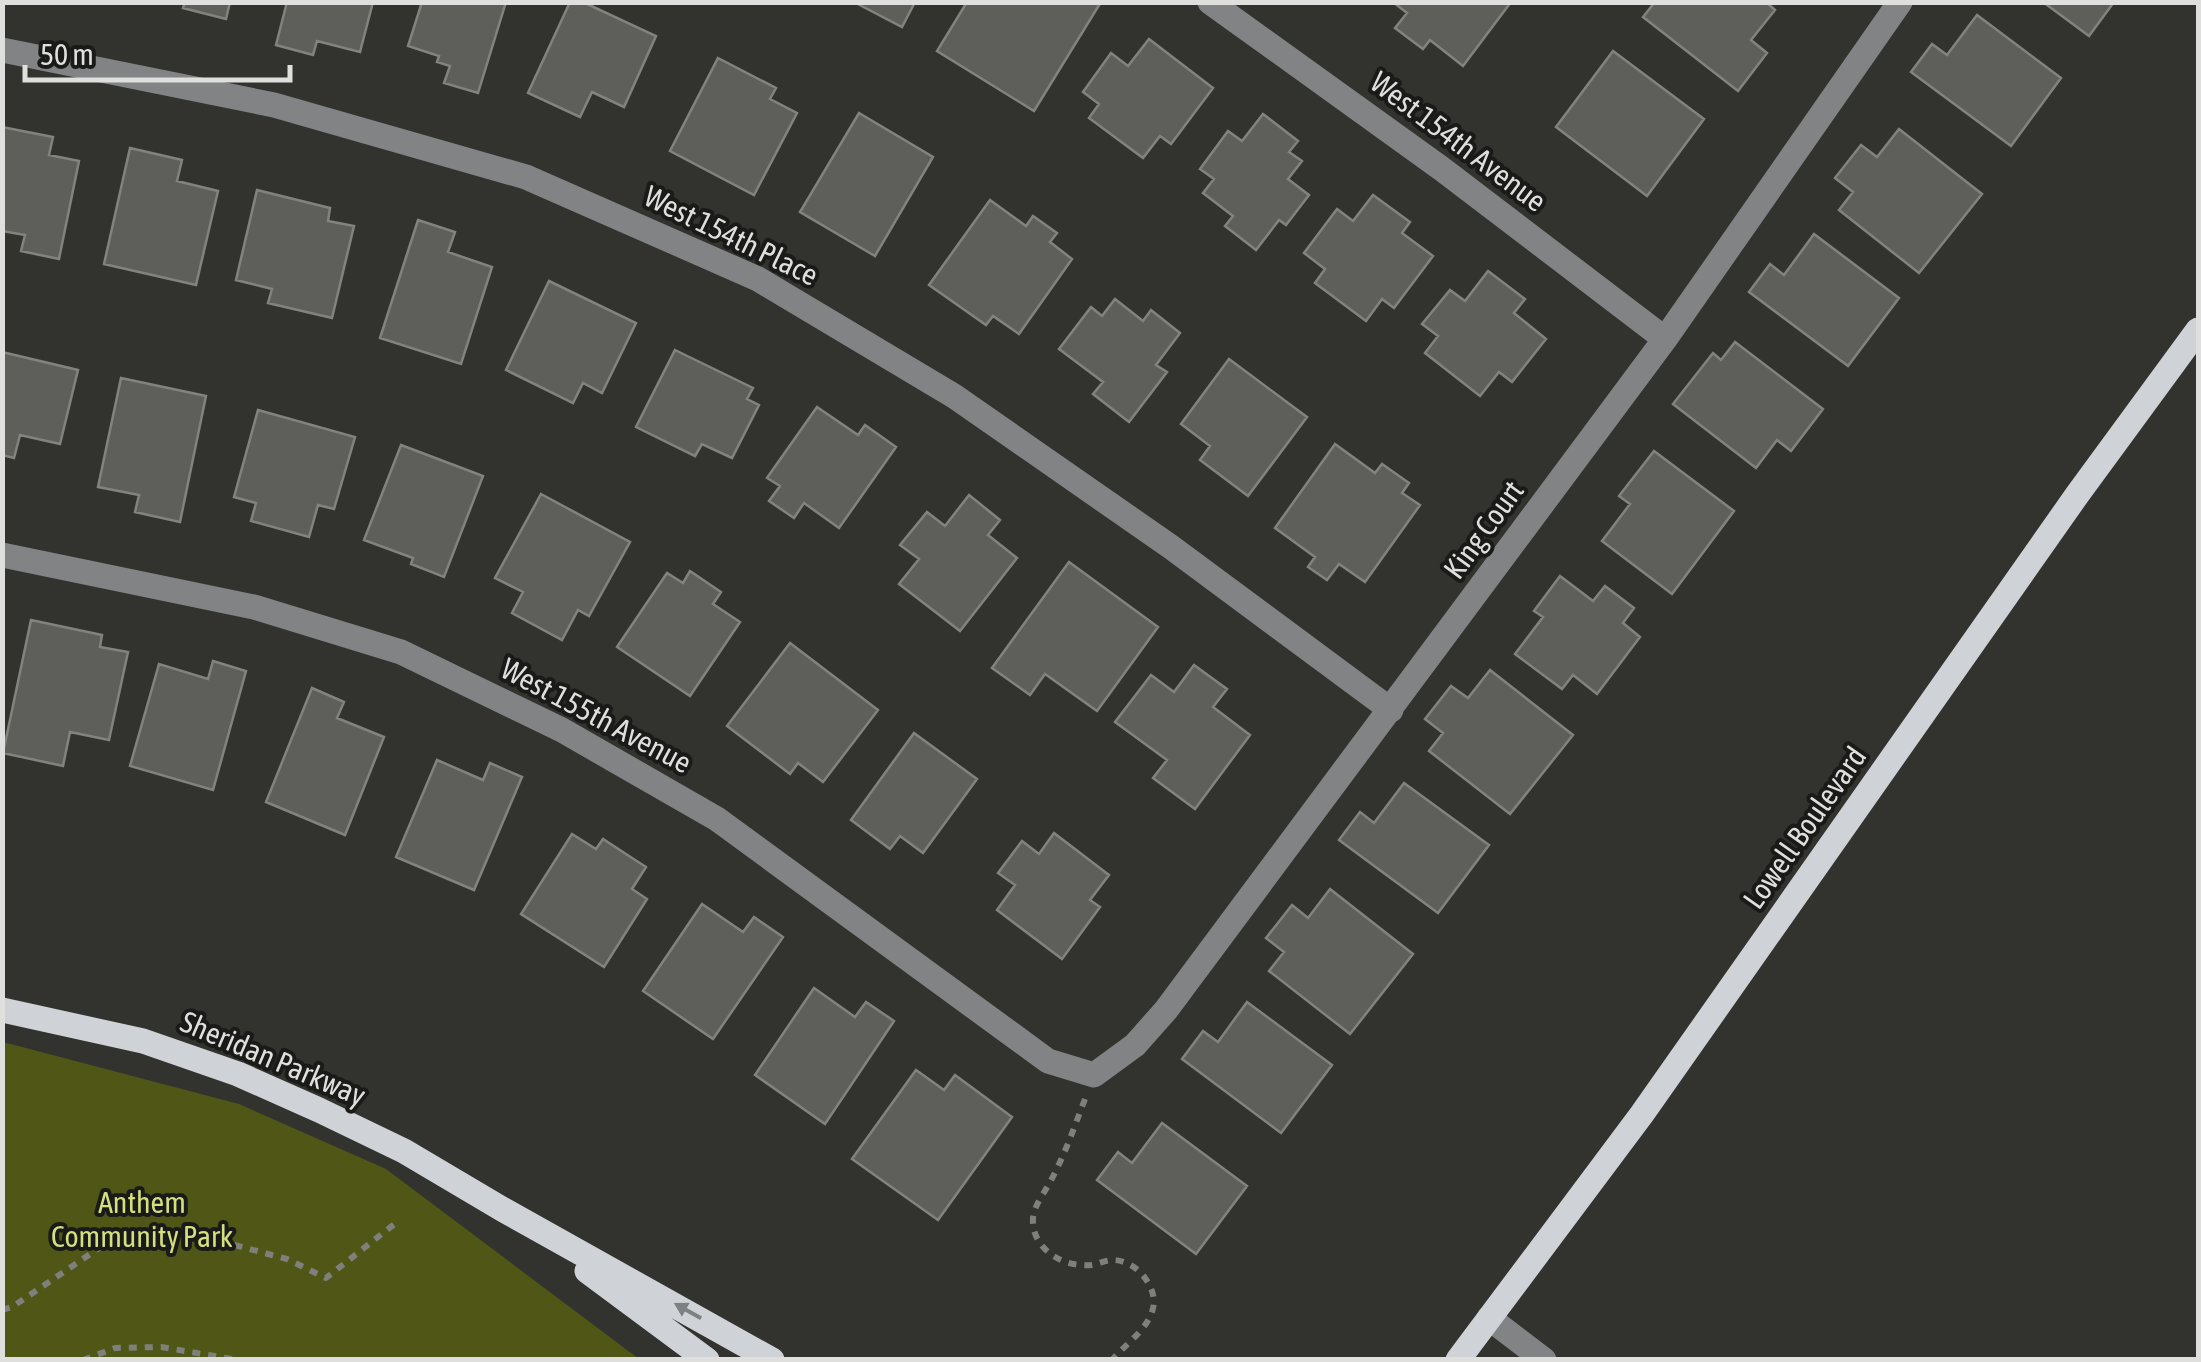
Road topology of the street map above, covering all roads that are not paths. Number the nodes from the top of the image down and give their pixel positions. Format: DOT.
graph roads {
  1 [pos="1210,2"];
  2 [pos="1900,2"];
  3 [pos="2,50"];
  4 [pos="2198,330"];
  5 [pos="1665,339"];
  6 [pos="2,555"];
  7 [pos="1391,710"];
  8 [pos="2,1010"];
  9 [pos="1094,1075"];
  10 [pos="502,1209"];
  11 [pos="1489,1318"];
  12 [pos="707,1360"];
  13 [pos="772,1360"];
  14 [pos="1458,1360"];
  15 [pos="1544,1360"];
  1 -- 5 [label="street, West 154th Avenue"];
  2 -- 5 [label="street, King Court"];
  3 -- 7 [label="street, West 154th Place"];
  4 -- 11 [label="main road, Lowell Boulevard"];
  5 -- 7 [label="street, King Court"];
  6 -- 9 [label="street, West 155th Avenue"];
  7 -- 9 [label="street, King Court"];
  8 -- 10 [label="main road, Sheridan Parkway"];
  10 -- 12 [label="main road, Sheridan Parkway"];
  13 -- 10 [label="main road, Sheridan Parkway, one-way"];
  11 -- 14 [label="main road, Lowell Boulevard"];
  11 -- 15 [label="street"];
}
